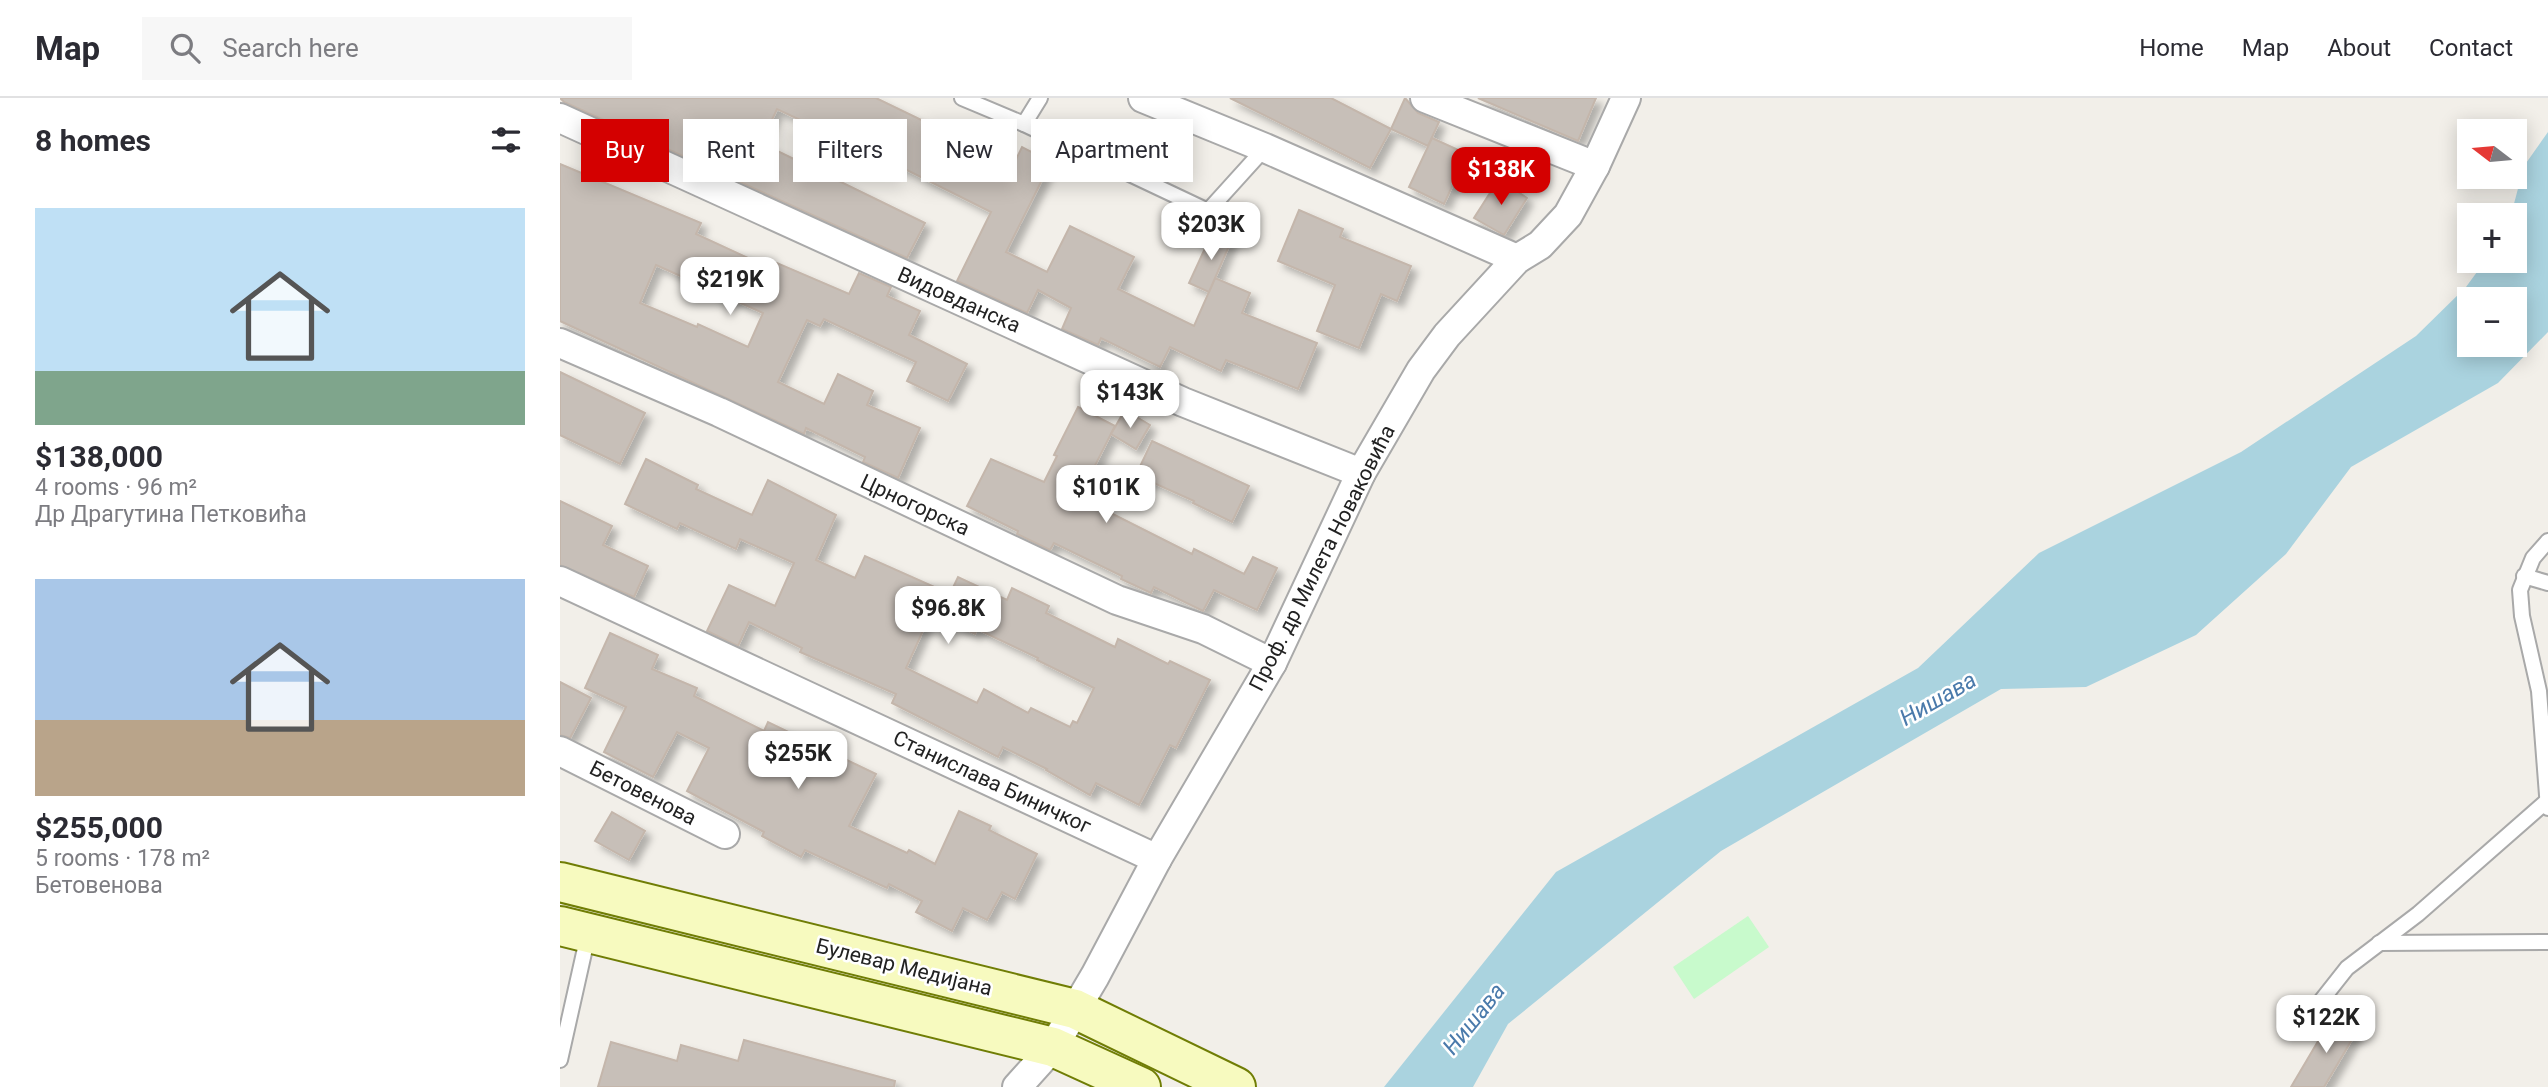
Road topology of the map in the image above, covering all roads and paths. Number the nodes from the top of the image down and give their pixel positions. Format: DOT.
graph roads {
  1 [pos="962,98"];
  2 [pos="1040,98"];
  3 [pos="1143,98"];
  4 [pos="1425,98"];
  5 [pos="1626,98"];
  6 [pos="560,118"];
  7 [pos="1024,124"];
  8 [pos="1265,148"];
  9 [pos="1595,166"];
  10 [pos="1517,259"];
  11 [pos="560,343"];
  12 [pos="1360,473"];
  13 [pos="2548,541"];
  14 [pos="2524,576"];
  15 [pos="560,581"];
  16 [pos="2548,583"];
  17 [pos="1272,663"];
  18 [pos="560,751"];
  19 [pos="2548,800"];
  20 [pos="2548,808"];
  21 [pos="725,834"];
  22 [pos="1157,859"];
  23 [pos="560,882"];
  24 [pos="574,929"];
  25 [pos="2548,942"];
  26 [pos="2379,943"];
  27 [pos="2317,1006"];
  28 [pos="1075,1009"];
  29 [pos="1053,1046"];
  30 [pos="560,1060"];
  31 [pos="1228,1083"];
  32 [pos="1017,1087"];
  33 [pos="1141,1087"];
  1 -- 7 [label="lane"];
  2 -- 7 [label="lane"];
  3 -- 8 [label="street"];
  4 -- 9 [label="street"];
  5 -- 9 [label="street, Проф. др Милета Новаковића"];
  6 -- 12 [label="street, Видовданска"];
  7 -- 8 [label="lane"];
  8 -- 10 [label="street"];
  9 -- 10 [label="street, Проф. др Милета Новаковића"];
  10 -- 12 [label="street, Проф. др Милета Новаковића"];
  11 -- 17 [label="street, Црногорска"];
  12 -- 17 [label="street, Проф. др Милета Новаковића"];
  13 -- 14 [label="lane"];
  14 -- 16 [label="lane"];
  14 -- 19 [label="lane"];
  15 -- 22 [label="street, Станислава Биничког"];
  17 -- 22 [label="street, Проф. др Милета Новаковића"];
  18 -- 21 [label="street, Бетовенова"];
  19 -- 20 [label="lane"];
  19 -- 26 [label="lane"];
  22 -- 28 [label="street, Проф. др Милета Новаковића"];
  23 -- 28 [label="main road, Булевар Медијана"];
  24 -- 29 [label="main road, Булевар Медијана"];
  24 -- 30 [label="lane"];
  25 -- 26 [label="lane"];
  26 -- 27 [label="lane"];
  28 -- 29 [label="street, Проф. др Милета Новаковића"];
  28 -- 31 [label="main road, Булевар Медијана"];
  29 -- 32 [label="street"];
  29 -- 33 [label="main road, Булевар Медијана"];
}
